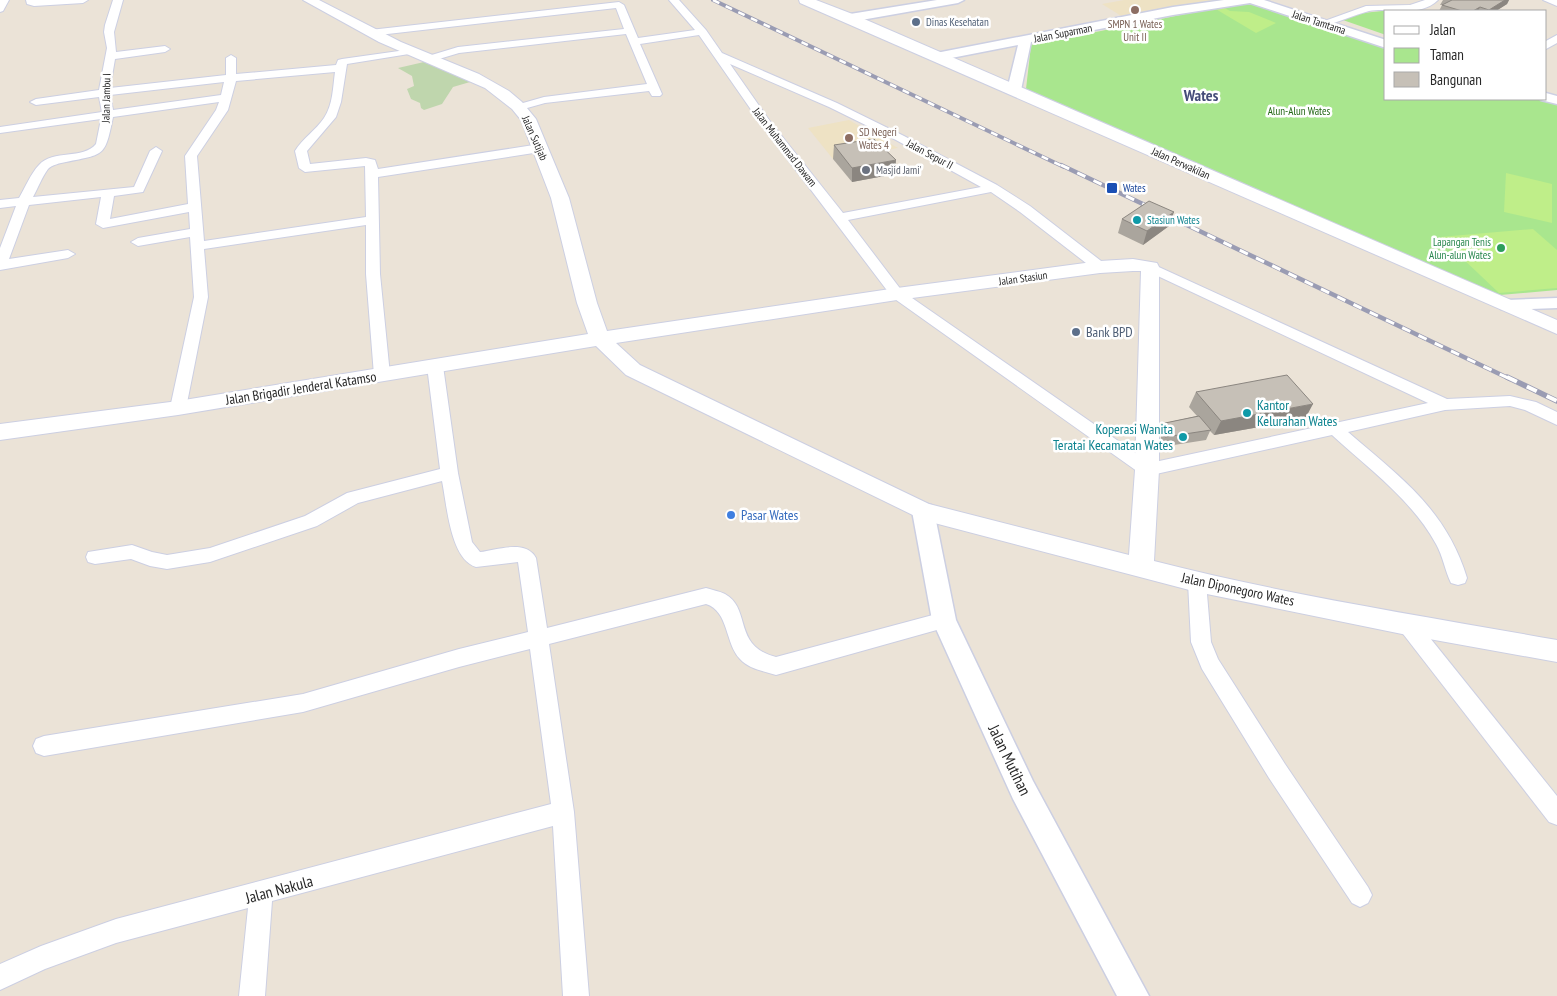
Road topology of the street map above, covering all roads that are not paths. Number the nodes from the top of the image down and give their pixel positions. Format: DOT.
graph roads {
  1 [pos="31,0"];
  2 [pos="83,0"];
  3 [pos="118,0"];
  4 [pos="309,0"];
  5 [pos="674,0"];
  6 [pos="805,0"];
  7 [pos="958,0"];
  8 [pos="1248,0"];
  9 [pos="1252,0"];
  10 [pos="1434,0"];
  11 [pos="1548,0"];
  12 [pos="1557,2"];
  13 [pos="850,18"];
  14 [pos="1324,24"];
  15 [pos="630,31"];
  16 [pos="702,32"];
  17 [pos="370,33"];
  18 [pos="1025,40"];
  19 [pos="635,42"];
  20 [pos="1384,43"];
  21 [pos="165,49"];
  22 [pos="409,51"];
  23 [pos="717,55"];
  24 [pos="110,56"];
  25 [pos="936,57"];
  26 [pos="231,58"];
  27 [pos="429,59"];
  28 [pos="341,68"];
  29 [pos="231,78"];
  30 [pos="1014,90"];
  31 [pos="104,93"];
  32 [pos="227,98"];
  33 [pos="36,102"];
  34 [pos="520,107"];
  35 [pos="108,114"];
  36 [pos="0,130"];
  37 [pos="540,148"];
  38 [pos="156,151"];
  39 [pos="372,174"];
  40 [pos="993,188"];
  41 [pos="108,194"];
  42 [pos="24,201"];
  43 [pos="0,204"];
  44 [pos="194,207"];
  45 [pos="840,218"];
  46 [pos="372,220"];
  47 [pos="196,239"];
  48 [pos="138,242"];
  49 [pos="68,254"];
  50 [pos="1,263"];
  51 [pos="1150,266"];
  52 [pos="1100,267"];
  53 [pos="897,294"];
  54 [pos="1557,302"];
  55 [pos="1507,305"];
  56 [pos="1557,328"];
  57 [pos="600,339"];
  58 [pos="435,366"];
  59 [pos="382,375"];
  60 [pos="1445,405"];
  61 [pos="178,408"];
  62 [pos="1557,419"];
  63 [pos="1336,430"];
  64 [pos="0,432"];
  65 [pos="1147,470"];
  66 [pos="449,473"];
  67 [pos="923,511"];
  68 [pos="95,557"];
  69 [pos="1141,567"];
  70 [pos="1458,578"];
  71 [pos="1197,582"];
  72 [pos="944,620"];
  73 [pos="1408,624"];
  74 [pos="537,640"];
  75 [pos="1557,651"];
  76 [pos="44,746"];
  77 [pos="562,812"];
  78 [pos="1557,814"];
  79 [pos="261,894"];
  80 [pos="1360,895"];
  81 [pos="0,977"];
  82 [pos="252,996"];
  83 [pos="576,996"];
  84 [pos="1134,996"];
  1 -- 2 [label="street"];
  3 -- 24 [label="street, Jalan Jambu I"];
  4 -- 17 [label="main road, Jalan Sutijab"];
  5 -- 16 [label="street, Jalan Muhammad Dawam"];
  6 -- 13 [label="main road, Jalan Perwakilan"];
  7 -- 13 [label="street"];
  8 -- 18 [label="street, Jalan Suparman"];
  9 -- 14 [label="street, Jalan Tamtama"];
  10 -- 14 [label="street"];
  11 -- 12 [label="street"];
  13 -- 25 [label="main road, Jalan Perwakilan"];
  14 -- 20 [label="street, Jalan Tamtama"];
  15 -- 17 [label="street"];
  15 -- 19 [label="street"];
  15 -- 27 [label="street"];
  16 -- 19 [label="street"];
  16 -- 23 [label="street, Jalan Muhammad Dawam"];
  17 -- 22 [label="main road, Jalan Sutijab"];
  18 -- 25 [label="street, Jalan Suparman"];
  18 -- 30 [label="street, Jalan Suparman"];
  19 -- 34 [label="street"];
  21 -- 24 [label="street"];
  22 -- 27 [label="main road, Jalan Sutijab"];
  22 -- 28 [label="street"];
  23 -- 40 [label="street, Jalan Sepur II"];
  23 -- 45 [label="street, Jalan Muhammad Dawam"];
  24 -- 31 [label="street, Jalan Jambu I"];
  25 -- 30 [label="main road, Jalan Perwakilan"];
  26 -- 29 [label="street"];
  27 -- 34 [label="main road, Jalan Sutijab"];
  28 -- 29 [label="street"];
  28 -- 39 [label="street"];
  29 -- 31 [label="street"];
  29 -- 32 [label="street"];
  30 -- 55 [label="main road, Jalan Perwakilan"];
  31 -- 33 [label="street"];
  31 -- 35 [label="street, Jalan Jambu I"];
  32 -- 35 [label="street"];
  32 -- 44 [label="street"];
  34 -- 37 [label="main road, Jalan Sutijab"];
  35 -- 36 [label="street"];
  35 -- 42 [label="street, Jalan Jambu I"];
  37 -- 39 [label="street"];
  37 -- 57 [label="main road, Jalan Sutijab"];
  38 -- 41 [label="street"];
  39 -- 46 [label="street"];
  40 -- 45 [label="street"];
  40 -- 52 [label="street, Jalan Sepur II"];
  41 -- 42 [label="street"];
  41 -- 44 [label="street"];
  42 -- 43 [label="street"];
  42 -- 50 [label="street, Jalan Jambu I"];
  44 -- 47 [label="street"];
  45 -- 53 [label="street, Jalan Muhammad Dawam"];
  46 -- 47 [label="street"];
  46 -- 59 [label="street"];
  47 -- 48 [label="street"];
  47 -- 61 [label="street"];
  49 -- 50 [label="street"];
  51 -- 52 [label="main road, Jalan Stasiun"];
  51 -- 60 [label="street"];
  51 -- 65 [label="main road"];
  52 -- 53 [label="main road, Jalan Stasiun"];
  53 -- 57 [label="main road, Jalan Stasiun"];
  53 -- 65 [label="street, Jalan Muhammad Dawam"];
  54 -- 55 [label="street"];
  55 -- 56 [label="main road, Jalan Perwakilan"];
  57 -- 58 [label="main road, Jalan Brigadir Jenderal Katamso"];
  57 -- 67 [label="main road, Jalan Diponegoro Wates"];
  58 -- 59 [label="main road, Jalan Brigadir Jenderal Katamso"];
  58 -- 66 [label="street"];
  59 -- 61 [label="main road, Jalan Brigadir Jenderal Katamso"];
  60 -- 62 [label="street"];
  60 -- 63 [label="street"];
  61 -- 64 [label="main road, Jalan Brigadir Jenderal Katamso"];
  63 -- 65 [label="street"];
  63 -- 70 [label="street"];
  65 -- 69 [label="main road"];
  66 -- 68 [label="street"];
  66 -- 74 [label="street"];
  67 -- 69 [label="main road, Jalan Diponegoro Wates"];
  67 -- 72 [label="street, Jalan Mutihan"];
  69 -- 71 [label="main road, Jalan Diponegoro Wates"];
  71 -- 73 [label="main road, Jalan Diponegoro Wates"];
  71 -- 80 [label="street"];
  72 -- 74 [label="street"];
  72 -- 84 [label="street, Jalan Mutihan"];
  73 -- 75 [label="main road, Jalan Diponegoro Wates"];
  73 -- 78 [label="street"];
  74 -- 76 [label="street"];
  74 -- 77 [label="street"];
  77 -- 79 [label="street, Jalan Nakula"];
  77 -- 83 [label="street"];
  79 -- 81 [label="street, Jalan Nakula"];
  79 -- 82 [label="street"];
}
